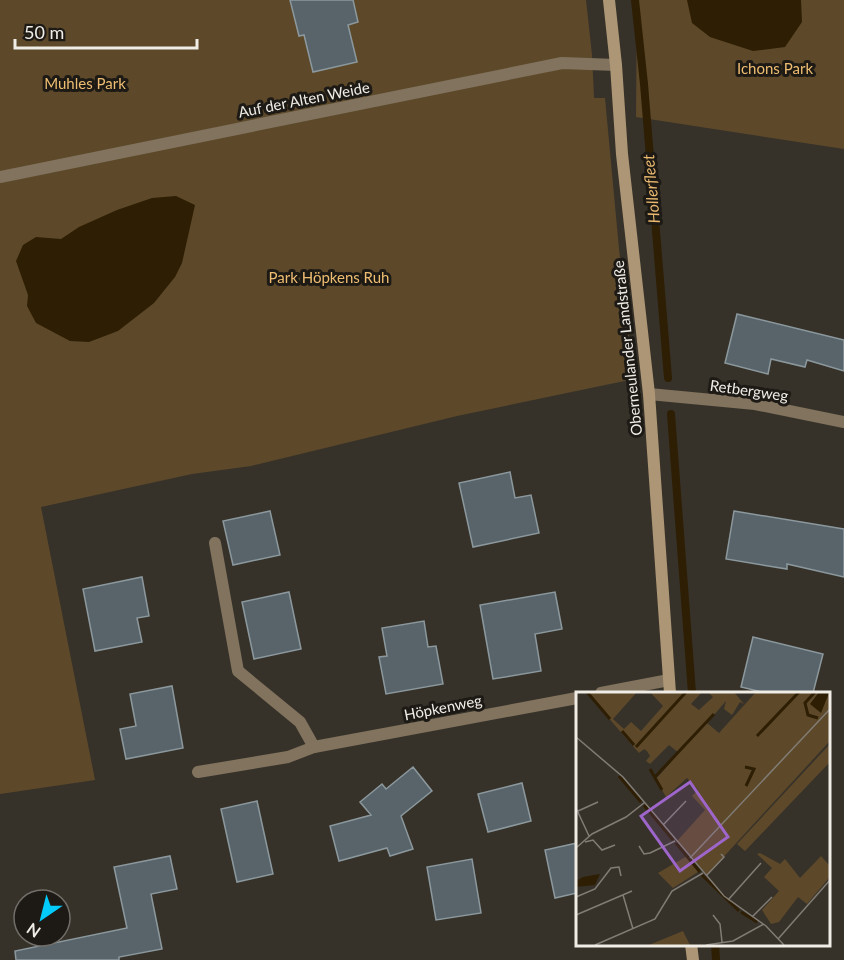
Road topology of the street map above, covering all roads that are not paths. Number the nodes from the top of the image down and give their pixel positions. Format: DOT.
graph roads {
  1 [pos="609,0"];
  2 [pos="616,65"];
  3 [pos="0,177"];
  4 [pos="649,394"];
  5 [pos="844,422"];
  6 [pos="215,543"];
  7 [pos="670,687"];
  8 [pos="612,692"];
  9 [pos="576,698"];
  10 [pos="314,747"];
  11 [pos="198,772"];
  12 [pos="692,945"];
  13 [pos="693,960"];
  1 -- 2 [label="street, Oberneulander Landstraße"];
  2 -- 3 [label="street, Auf der Alten Weide"];
  2 -- 4 [label="street, Oberneulander Landstraße"];
  4 -- 5 [label="street, Retbergweg"];
  4 -- 7 [label="street, Oberneulander Landstraße"];
  6 -- 10 [label="street"];
  7 -- 8 [label="street"];
  9 -- 10 [label="street, Höpkenweg"];
  10 -- 11 [label="street, Höpkenweg"];
  12 -- 13 [label="street"];
}
